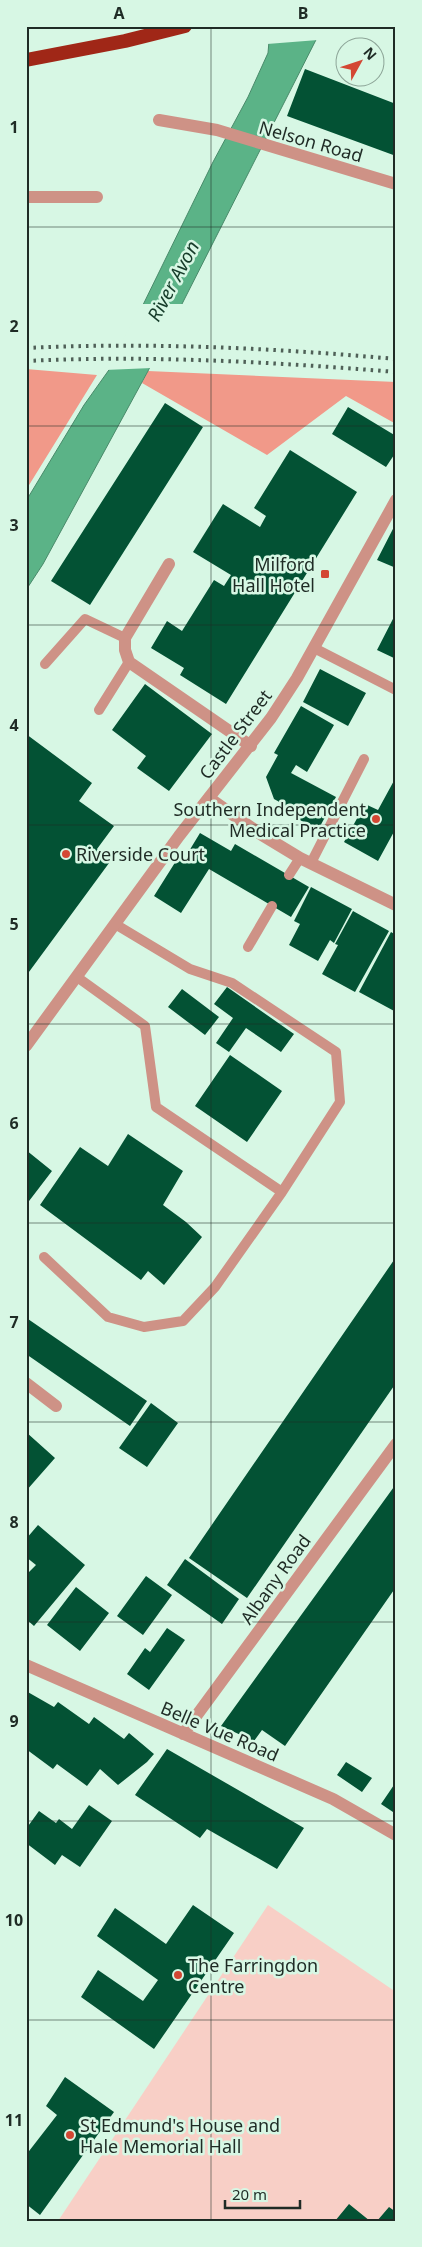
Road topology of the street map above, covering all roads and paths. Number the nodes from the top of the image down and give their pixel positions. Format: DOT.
graph roads {
  1 [pos="186,26"];
  2 [pos="26,60"];
  3 [pos="159,120"];
  4 [pos="396,184"];
  5 [pos="26,197"];
  6 [pos="97,197"];
  7 [pos="396,500"];
  8 [pos="169,564"];
  9 [pos="126,638"];
  10 [pos="314,648"];
  11 [pos="129,662"];
  12 [pos="45,664"];
  13 [pos="396,690"];
  14 [pos="100,710"];
  15 [pos="251,746"];
  16 [pos="364,759"];
  17 [pos="209,798"];
  18 [pos="305,860"];
  19 [pos="289,876"];
  20 [pos="396,905"];
  21 [pos="272,906"];
  22 [pos="115,924"];
  23 [pos="248,947"];
  24 [pos="77,977"];
  25 [pos="26,1046"];
  26 [pos="282,1192"];
  27 [pos="44,1257"];
  28 [pos="26,1383"];
  29 [pos="56,1406"];
  30 [pos="396,1444"];
  31 [pos="26,1665"];
  32 [pos="183,1734"];
  33 [pos="396,1835"];
  1 -- 2 [label="highway"];
  3 -- 4 [label="street, Nelson Road"];
  5 -- 6 [label="street"];
  7 -- 10 [label="street, Castle Street"];
  8 -- 9 [label="street"];
  9 -- 11 [label="street"];
  9 -- 12 [label="lane"];
  10 -- 13 [label="lane"];
  10 -- 15 [label="street, Castle Street"];
  11 -- 14 [label="lane"];
  11 -- 15 [label="street"];
  15 -- 17 [label="street, Castle Street"];
  16 -- 18 [label="lane"];
  17 -- 18 [label="street"];
  17 -- 22 [label="street, Castle Street"];
  18 -- 19 [label="lane"];
  18 -- 20 [label="street"];
  21 -- 23 [label="lane"];
  22 -- 24 [label="street, Castle Street"];
  22 -- 26 [label="lane"];
  24 -- 25 [label="street, Castle Street"];
  24 -- 26 [label="lane"];
  26 -- 27 [label="lane"];
  28 -- 29 [label="street"];
  30 -- 32 [label="street, Albany Road"];
  31 -- 32 [label="street, Belle Vue Road"];
  32 -- 33 [label="street, Belle Vue Road"];
}
